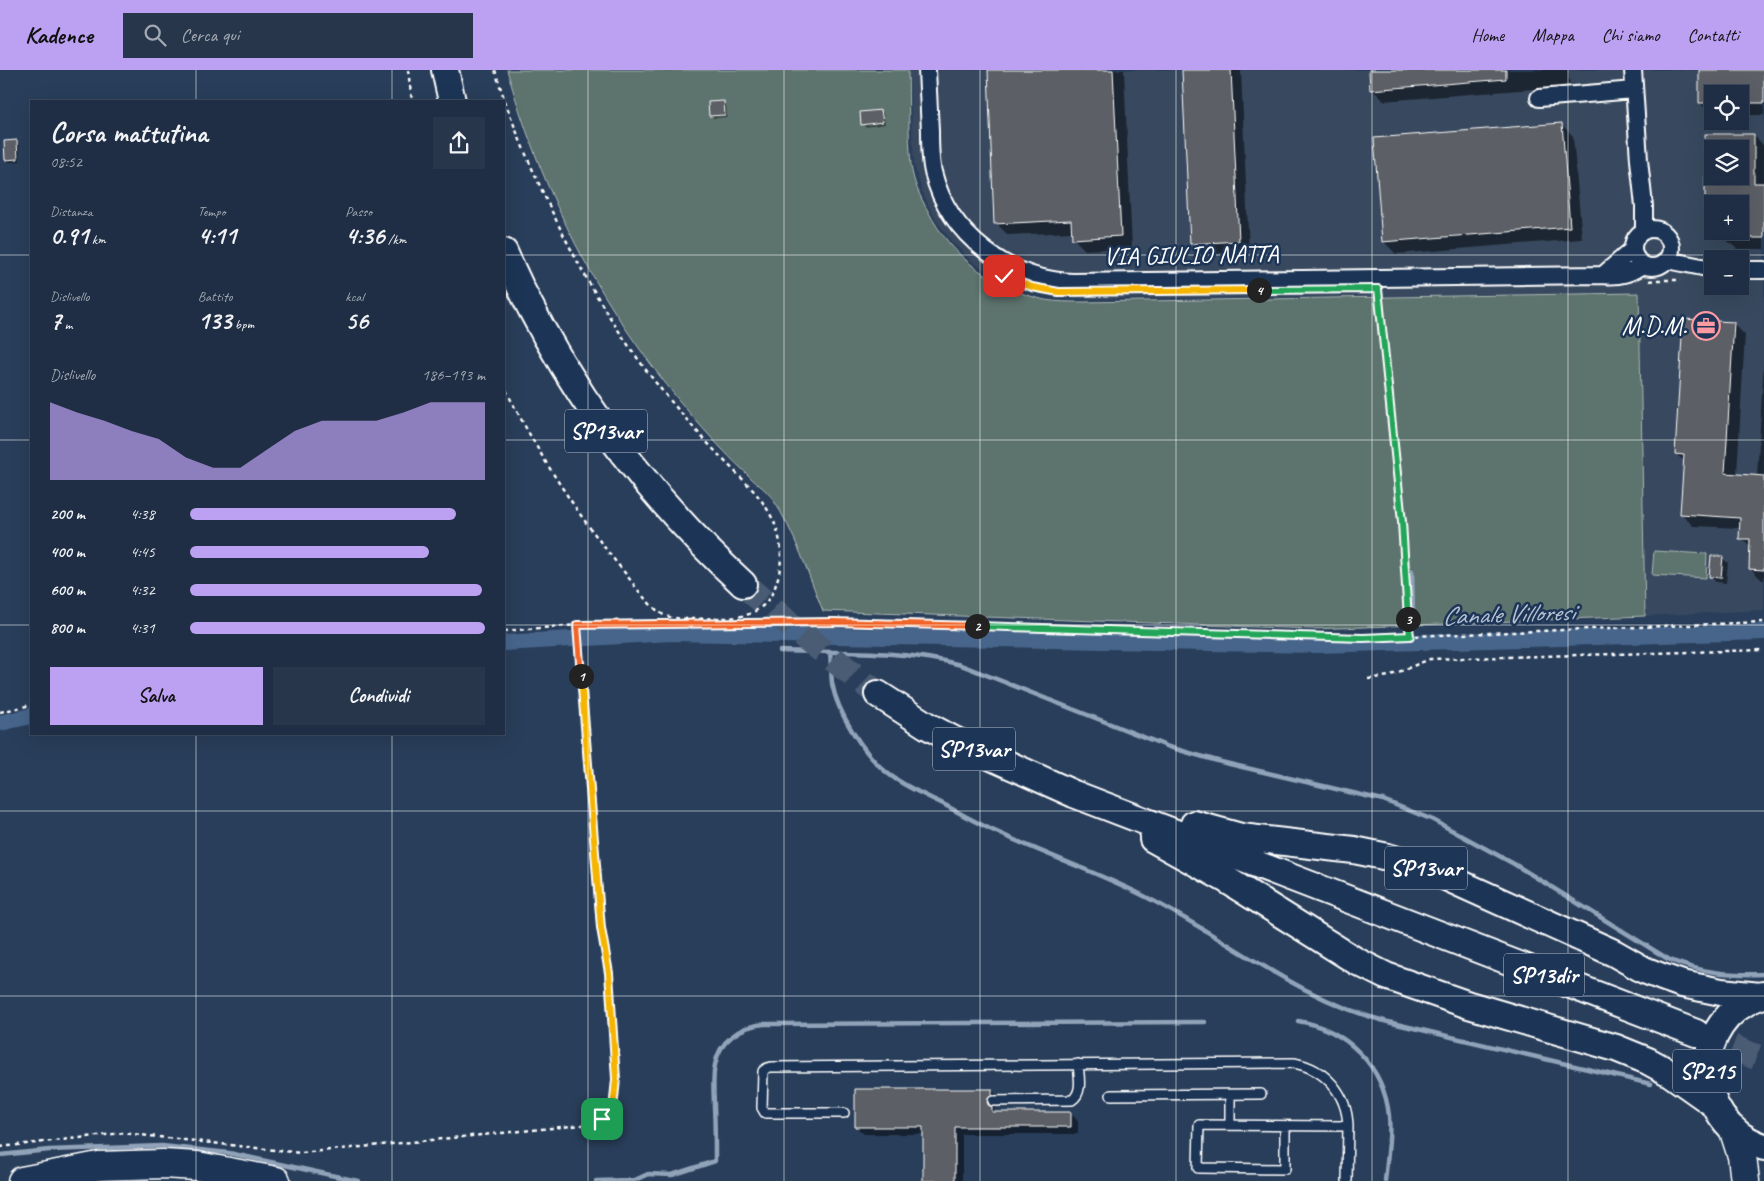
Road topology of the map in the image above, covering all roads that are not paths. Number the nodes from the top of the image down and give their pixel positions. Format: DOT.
graph roads {
  1 [pos="445,70"];
  2 [pos="927,70"];
  3 [pos="1632,70"];
  4 [pos="1634,90"];
  5 [pos="1539,98"];
  6 [pos="452,100"];
  7 [pos="1652,231"];
  8 [pos="1633,249"];
  9 [pos="505,254"];
  10 [pos="1669,255"];
  11 [pos="1644,265"];
  12 [pos="1704,268"];
  13 [pos="1749,270"];
  14 [pos="1764,270"];
  15 [pos="1603,275"];
  16 [pos="743,584"];
  17 [pos="878,694"];
  18 [pos="1074,794"];
  19 [pos="1392,916"];
  20 [pos="1762,995"];
  21 [pos="1696,1033"];
  22 [pos="1078,1064"];
  23 [pos="1261,1094"];
  24 [pos="1111,1095"];
  25 [pos="1230,1095"];
  26 [pos="994,1101"];
  27 [pos="1714,1104"];
  28 [pos="844,1113"];
  29 [pos="1230,1125"];
  30 [pos="1285,1126"];
  31 [pos="1348,1126"];
  32 [pos="1734,1131"];
  33 [pos="1764,1147"];
  34 [pos="1764,1166"];
  35 [pos="22,1181"];
  36 [pos="276,1181"];
  37 [pos="1347,1181"];
  38 [pos="1745,1181"];
  39 [pos="1753,1181"];
  1 -- 6 [label="main road"];
  2 -- 15 [label="street, VIA GIULIO NATTA"];
  3 -- 4 [label="street"];
  4 -- 5 [label="street"];
  4 -- 7 [label="street"];
  7 -- 8 [label="street"];
  7 -- 10 [label="street"];
  8 -- 11 [label="street"];
  8 -- 15 [label="street"];
  9 -- 16 [label="main road, SP13var"];
  10 -- 11 [label="street"];
  10 -- 12 [label="street"];
  11 -- 15 [label="street, VIA GIULIO NATTA"];
  13 -- 14 [label="street"];
  17 -- 18 [label="main road, SP13var"];
  18 -- 19 [label="main road, SP13var"];
  18 -- 20 [label="main road, SP13var"];
  18 -- 27 [label="main road, SP13var"];
  19 -- 21 [label="main road, SP13dir"];
  20 -- 27 [label="main road, SP215"];
  22 -- 26 [label="lane"];
  22 -- 28 [label="lane"];
  22 -- 31 [label="lane"];
  23 -- 25 [label="lane"];
  24 -- 25 [label="lane"];
  25 -- 29 [label="lane"];
  27 -- 32 [label="main road, SP215"];
  29 -- 30 [label="lane"];
  29 -- 30 [label="lane"];
  30 -- 31 [label="lane"];
  31 -- 37 [label="lane"];
  32 -- 33 [label="main road, SP215"];
  32 -- 38 [label="highway"];
  34 -- 39 [label="highway"];
  35 -- 36 [label="highway"];
}
